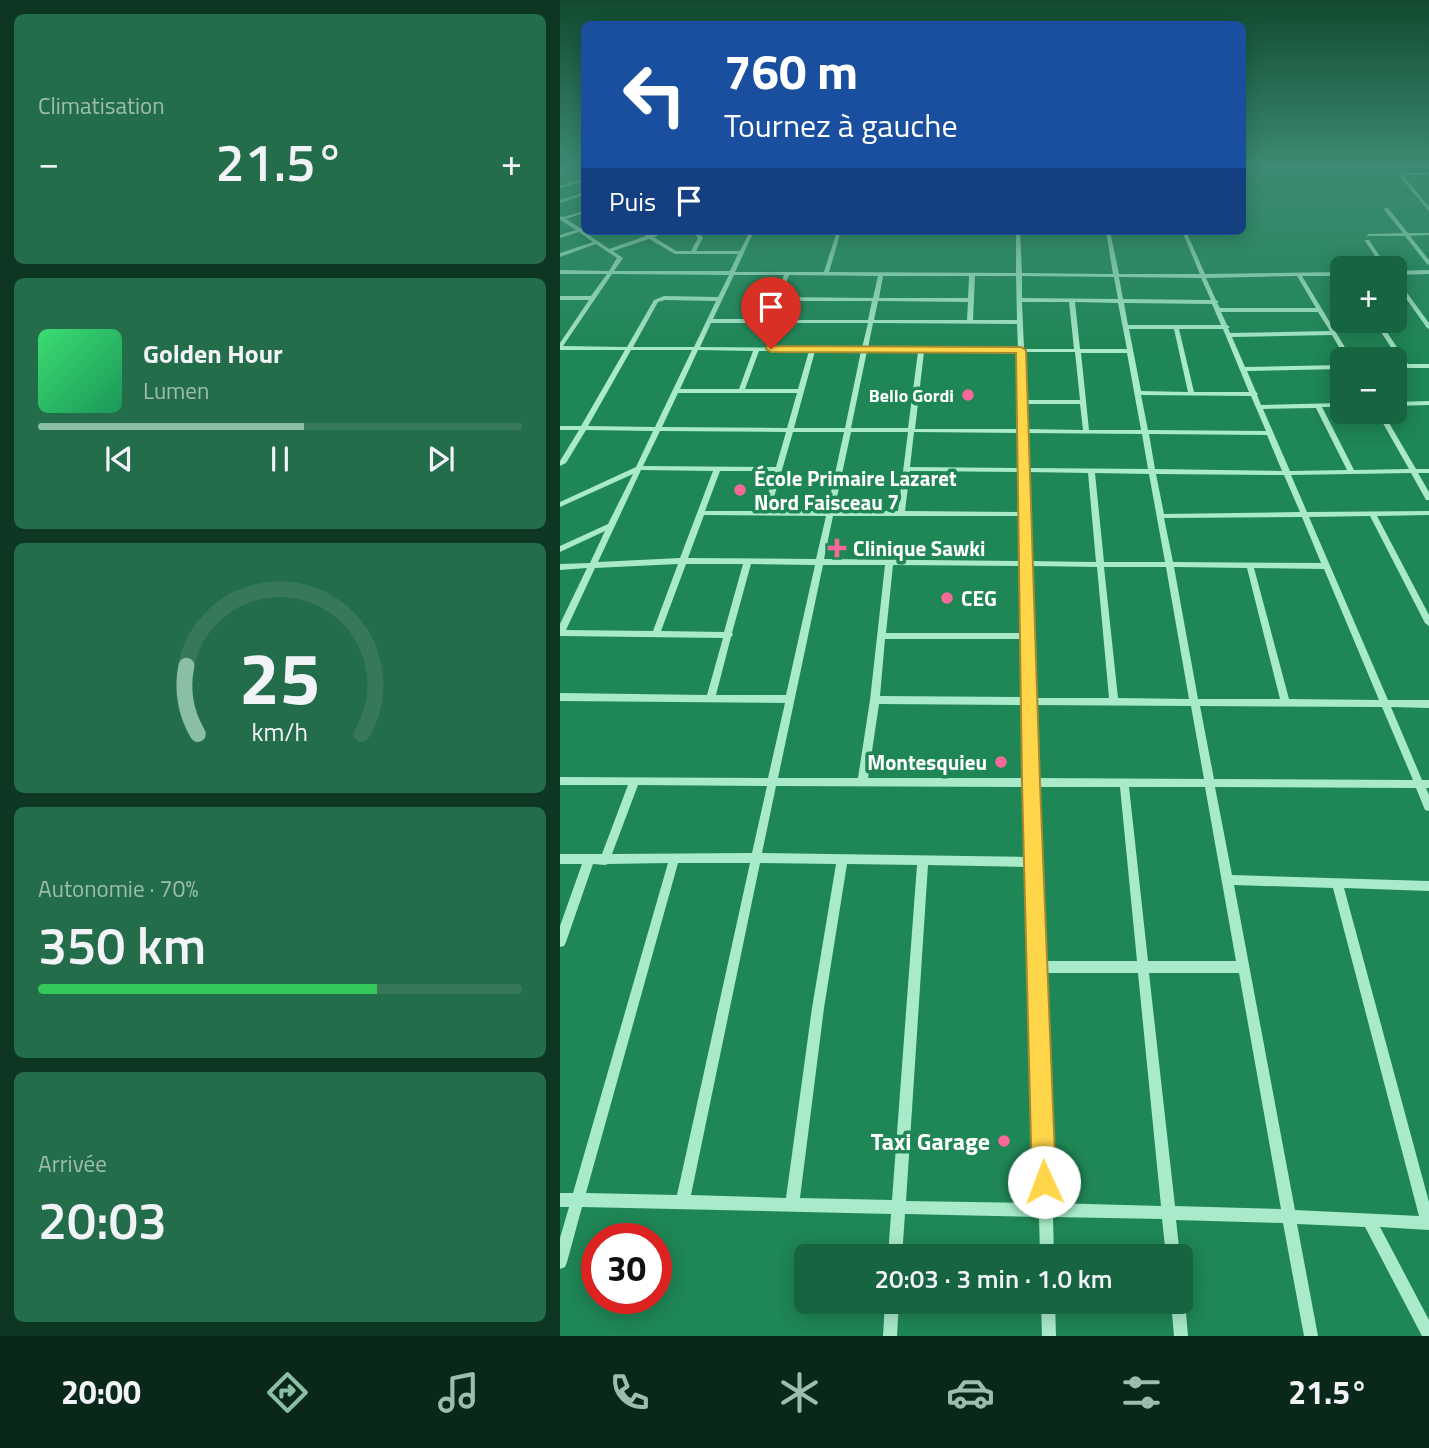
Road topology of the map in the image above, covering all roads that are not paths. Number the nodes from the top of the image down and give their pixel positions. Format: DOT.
graph roads {
  1 [pos="1401,228"];
  2 [pos="581,230"];
  3 [pos="1429,234"];
  4 [pos="589,235"];
  5 [pos="647,235"];
  6 [pos="656,235"];
  7 [pos="698,235"];
  8 [pos="750,235"];
  9 [pos="838,235"];
  10 [pos="1018,235"];
  11 [pos="1109,235"];
  12 [pos="1186,235"];
  13 [pos="1369,235"];
  14 [pos="1406,235"];
  15 [pos="560,237"];
  16 [pos="650,237"];
  17 [pos="598,242"];
  18 [pos="1367,242"];
  19 [pos="610,250"];
  20 [pos="693,252"];
  21 [pos="741,253"];
  22 [pos="560,255"];
  23 [pos="1377,256"];
  24 [pos="1429,263"];
  25 [pos="560,272"];
  26 [pos="611,272"];
  27 [pos="1429,272"];
  28 [pos="732,273"];
  29 [pos="1407,273"];
  30 [pos="787,274"];
  31 [pos="826,274"];
  32 [pos="881,274"];
  33 [pos="1298,274"];
  34 [pos="1330,274"];
  35 [pos="972,275"];
  36 [pos="1019,275"];
  37 [pos="1116,275"];
  38 [pos="1205,276"];
  39 [pos="1407,297"];
  40 [pos="560,298"];
  41 [pos="593,298"];
  42 [pos="719,299"];
  43 [pos="778,299"];
  44 [pos="876,300"];
  45 [pos="971,300"];
  46 [pos="1020,300"];
  47 [pos="1072,300"];
  48 [pos="1121,301"];
  49 [pos="1216,302"];
  50 [pos="1219,310"];
  51 [pos="1319,310"];
  52 [pos="709,321"];
  53 [pos="770,321"];
  54 [pos="871,321"];
  55 [pos="971,321"];
  56 [pos="1020,322"];
  57 [pos="1126,327"];
  58 [pos="1175,327"];
  59 [pos="1227,327"];
  60 [pos="1429,327"];
  61 [pos="1330,328"];
  62 [pos="1333,333"];
  63 [pos="1230,335"];
  64 [pos="1342,347"];
  65 [pos="560,348"];
  66 [pos="629,349"];
  67 [pos="695,349"];
  68 [pos="757,349"];
  69 [pos="813,349"];
  70 [pos="865,349"];
  71 [pos="921,349"];
  72 [pos="1021,350"];
  73 [pos="1077,350"];
  74 [pos="1130,351"];
  75 [pos="1407,366"];
  76 [pos="1429,366"];
  77 [pos="1330,367"];
  78 [pos="1244,369"];
  79 [pos="676,391"];
  80 [pos="741,391"];
  81 [pos="801,391"];
  82 [pos="1138,393"];
  83 [pos="1191,393"];
  84 [pos="1255,394"];
  85 [pos="1022,401"];
  86 [pos="1083,402"];
  87 [pos="1407,404"];
  88 [pos="1429,404"];
  89 [pos="1318,406"];
  90 [pos="1330,406"];
  91 [pos="1260,407"];
  92 [pos="1386,424"];
  93 [pos="560,428"];
  94 [pos="584,428"];
  95 [pos="658,428"];
  96 [pos="789,429"];
  97 [pos="848,430"];
  98 [pos="911,430"];
  99 [pos="1023,431"];
  100 [pos="1086,431"];
  101 [pos="1145,432"];
  102 [pos="1271,433"];
  103 [pos="560,464"];
  104 [pos="639,468"];
  105 [pos="778,469"];
  106 [pos="717,470"];
  107 [pos="906,470"];
  108 [pos="1024,471"];
  109 [pos="1413,471"];
  110 [pos="1429,471"];
  111 [pos="1091,472"];
  112 [pos="1352,472"];
  113 [pos="1153,473"];
  114 [pos="1288,474"];
  115 [pos="1429,498"];
  116 [pos="560,505"];
  117 [pos="700,513"];
  118 [pos="766,513"];
  119 [pos="830,513"];
  120 [pos="901,513"];
  121 [pos="1429,513"];
  122 [pos="1025,514"];
  123 [pos="1373,515"];
  124 [pos="1161,516"];
  125 [pos="1306,516"];
  126 [pos="612,525"];
  127 [pos="560,549"];
  128 [pos="683,561"];
  129 [pos="748,561"];
  130 [pos="820,562"];
  131 [pos="889,563"];
  132 [pos="592,565"];
  133 [pos="1026,565"];
  134 [pos="1101,566"];
  135 [pos="1170,566"];
  136 [pos="1250,566"];
  137 [pos="1327,566"];
  138 [pos="560,567"];
  139 [pos="1418,602"];
  140 [pos="572,608"];
  141 [pos="1429,608"];
  142 [pos="560,615"];
  143 [pos="1429,624"];
  144 [pos="560,633"];
  145 [pos="656,634"];
  146 [pos="729,635"];
  147 [pos="882,636"];
  148 [pos="1027,636"];
  149 [pos="560,697"];
  150 [pos="710,699"];
  151 [pos="790,699"];
  152 [pos="875,701"];
  153 [pos="1029,702"];
  154 [pos="1114,702"];
  155 [pos="1195,703"];
  156 [pos="1286,704"];
  157 [pos="1429,704"];
  158 [pos="1386,705"];
  159 [pos="560,781"];
  160 [pos="634,782"];
  161 [pos="773,782"];
  162 [pos="862,782"];
  163 [pos="1031,783"];
  164 [pos="1124,783"];
  165 [pos="1210,784"];
  166 [pos="1424,784"];
  167 [pos="1429,807"];
  168 [pos="755,858"];
  169 [pos="560,859"];
  170 [pos="589,860"];
  171 [pos="605,860"];
  172 [pos="674,860"];
  173 [pos="842,861"];
  174 [pos="923,861"];
  175 [pos="1034,862"];
  176 [pos="1228,880"];
  177 [pos="1337,883"];
  178 [pos="1429,886"];
  179 [pos="560,941"];
  180 [pos="1143,966"];
  181 [pos="1037,967"];
  182 [pos="1244,967"];
  183 [pos="560,1200"];
  184 [pos="578,1200"];
  185 [pos="683,1200"];
  186 [pos="792,1205"];
  187 [pos="898,1206"];
  188 [pos="1045,1209"];
  189 [pos="1169,1212"];
  190 [pos="1289,1215"];
  191 [pos="1369,1220"];
  192 [pos="1429,1223"];
  193 [pos="896,1244"];
  194 [pos="1046,1244"];
  195 [pos="1172,1244"];
  196 [pos="560,1262"];
  197 [pos="891,1314"];
  198 [pos="1048,1314"];
  199 [pos="1179,1314"];
  200 [pos="1429,1335"];
  201 [pos="890,1336"];
  202 [pos="1049,1336"];
  203 [pos="1181,1336"];
  204 [pos="1311,1336"];
  1 -- 14 [label="street"];
  2 -- 15 [label="street"];
  3 -- 14 [label="street"];
  4 -- 17 [label="street"];
  5 -- 16 [label="street"];
  6 -- 16 [label="street"];
  7 -- 20 [label="street"];
  8 -- 21 [label="street"];
  9 -- 31 [label="street"];
  10 -- 36 [label="street"];
  11 -- 37 [label="street"];
  12 -- 38 [label="street"];
  13 -- 14 [label="street"];
  14 -- 24 [label="street"];
  16 -- 19 [label="street"];
  16 -- 20 [label="street"];
  17 -- 19 [label="street"];
  17 -- 22 [label="street"];
  18 -- 23 [label="street"];
  19 -- 26 [label="street"];
  20 -- 21 [label="street"];
  21 -- 28 [label="street"];
  25 -- 26 [label="street"];
  26 -- 28 [label="street"];
  26 -- 41 [label="street"];
  27 -- 29 [label="street"];
  28 -- 30 [label="street"];
  28 -- 42 [label="street"];
  30 -- 31 [label="street"];
  30 -- 43 [label="street"];
  31 -- 32 [label="street"];
  32 -- 35 [label="street"];
  32 -- 44 [label="street"];
  33 -- 34 [label="street"];
  33 -- 38 [label="street"];
  33 -- 51 [label="street"];
  35 -- 36 [label="street"];
  35 -- 45 [label="street"];
  36 -- 37 [label="street"];
  36 -- 46 [label="street"];
  37 -- 38 [label="street"];
  37 -- 48 [label="street"];
  38 -- 49 [label="street"];
  39 -- 60 [label="street"];
  40 -- 41 [label="street"];
  41 -- 65 [label="street"];
  42 -- 52 [label="street"];
  42 -- 66 [label="street"];
  43 -- 44 [label="street"];
  43 -- 53 [label="street"];
  44 -- 45 [label="street"];
  44 -- 54 [label="street"];
  45 -- 55 [label="street"];
  46 -- 47 [label="street"];
  46 -- 56 [label="street"];
  47 -- 48 [label="street"];
  47 -- 73 [label="street"];
  48 -- 49 [label="street"];
  48 -- 57 [label="street"];
  49 -- 50 [label="street"];
  50 -- 51 [label="street"];
  50 -- 59 [label="street"];
  51 -- 61 [label="street"];
  52 -- 53 [label="street"];
  52 -- 67 [label="street"];
  53 -- 54 [label="street"];
  54 -- 55 [label="street"];
  54 -- 70 [label="street"];
  55 -- 56 [label="street"];
  56 -- 72 [label="street"];
  57 -- 58 [label="street"];
  57 -- 74 [label="street"];
  58 -- 59 [label="street"];
  58 -- 83 [label="street"];
  59 -- 63 [label="street"];
  62 -- 63 [label="street"];
  62 -- 64 [label="street"];
  63 -- 78 [label="street"];
  65 -- 66 [label="street"];
  66 -- 67 [label="street"];
  66 -- 94 [label="street"];
  67 -- 68 [label="street"];
  67 -- 79 [label="street"];
  68 -- 69 [label="street"];
  68 -- 80 [label="street"];
  69 -- 70 [label="street"];
  69 -- 81 [label="street"];
  70 -- 71 [label="street"];
  70 -- 97 [label="street"];
  71 -- 72 [label="street"];
  71 -- 98 [label="street"];
  72 -- 73 [label="street"];
  72 -- 85 [label="street"];
  73 -- 74 [label="street"];
  73 -- 86 [label="street"];
  74 -- 82 [label="street"];
  75 -- 76 [label="street"];
  77 -- 78 [label="street"];
  78 -- 84 [label="street"];
  79 -- 80 [label="street"];
  79 -- 95 [label="street"];
  80 -- 81 [label="street"];
  81 -- 96 [label="street"];
  82 -- 83 [label="street"];
  82 -- 101 [label="street"];
  83 -- 84 [label="street"];
  84 -- 91 [label="street"];
  85 -- 86 [label="street"];
  85 -- 99 [label="street"];
  86 -- 100 [label="street"];
  87 -- 88 [label="street"];
  89 -- 90 [label="street"];
  89 -- 91 [label="street"];
  89 -- 112 [label="street"];
  91 -- 102 [label="street"];
  92 -- 109 [label="street"];
  93 -- 94 [label="street"];
  94 -- 95 [label="street"];
  94 -- 103 [label="street"];
  95 -- 96 [label="street"];
  95 -- 104 [label="street"];
  96 -- 97 [label="street"];
  96 -- 105 [label="street"];
  97 -- 98 [label="street"];
  97 -- 119 [label="street"];
  98 -- 99 [label="street"];
  98 -- 107 [label="street"];
  99 -- 100 [label="street"];
  99 -- 108 [label="street"];
  100 -- 101 [label="street"];
  101 -- 102 [label="street"];
  101 -- 113 [label="street"];
  102 -- 114 [label="street"];
  104 -- 106 [label="street"];
  104 -- 116 [label="street"];
  104 -- 126 [label="street"];
  105 -- 106 [label="street"];
  105 -- 118 [label="street"];
  106 -- 117 [label="street"];
  107 -- 108 [label="street"];
  107 -- 120 [label="street"];
  108 -- 111 [label="street"];
  108 -- 122 [label="street"];
  109 -- 110 [label="street"];
  109 -- 112 [label="street"];
  109 -- 115 [label="street"];
  111 -- 113 [label="street"];
  111 -- 134 [label="street"];
  112 -- 114 [label="street"];
  113 -- 114 [label="street"];
  113 -- 124 [label="street"];
  114 -- 125 [label="street"];
  117 -- 118 [label="street"];
  117 -- 128 [label="street"];
  118 -- 119 [label="street"];
  119 -- 120 [label="street"];
  119 -- 130 [label="street"];
  120 -- 122 [label="street"];
  121 -- 123 [label="street"];
  122 -- 133 [label="street"];
  123 -- 125 [label="street"];
  123 -- 139 [label="street"];
  124 -- 125 [label="street"];
  124 -- 135 [label="street"];
  125 -- 137 [label="street"];
  126 -- 127 [label="street"];
  126 -- 132 [label="street"];
  128 -- 129 [label="street"];
  128 -- 132 [label="street"];
  128 -- 145 [label="street"];
  129 -- 130 [label="street"];
  129 -- 146 [label="street"];
  130 -- 131 [label="street"];
  130 -- 151 [label="street"];
  131 -- 133 [label="street"];
  131 -- 147 [label="street"];
  132 -- 138 [label="street"];
  132 -- 140 [label="street"];
  133 -- 134 [label="street"];
  133 -- 148 [label="street"];
  134 -- 135 [label="street"];
  134 -- 154 [label="street"];
  135 -- 136 [label="street"];
  135 -- 155 [label="street"];
  136 -- 137 [label="street"];
  136 -- 156 [label="street"];
  137 -- 158 [label="street"];
  139 -- 141 [label="street"];
  139 -- 143 [label="street"];
  140 -- 142 [label="street"];
  140 -- 144 [label="street"];
  144 -- 145 [label="street"];
  145 -- 146 [label="street"];
  146 -- 150 [label="street"];
  147 -- 148 [label="street"];
  147 -- 152 [label="street"];
  148 -- 153 [label="street"];
  149 -- 150 [label="street"];
  150 -- 151 [label="street"];
  151 -- 161 [label="street"];
  152 -- 153 [label="street"];
  152 -- 162 [label="street"];
  153 -- 154 [label="street"];
  153 -- 163 [label="street"];
  154 -- 155 [label="street"];
  155 -- 156 [label="street"];
  155 -- 165 [label="street"];
  156 -- 158 [label="street"];
  157 -- 158 [label="street"];
  158 -- 166 [label="street"];
  159 -- 160 [label="street"];
  160 -- 161 [label="street"];
  160 -- 171 [label="street"];
  161 -- 162 [label="street"];
  161 -- 168 [label="street"];
  162 -- 163 [label="street"];
  163 -- 164 [label="street"];
  163 -- 175 [label="street"];
  164 -- 165 [label="street"];
  164 -- 180 [label="street"];
  165 -- 166 [label="street"];
  165 -- 176 [label="street"];
  166 -- 167 [label="street"];
  168 -- 172 [label="street"];
  168 -- 173 [label="street"];
  168 -- 185 [label="street"];
  169 -- 170 [label="street"];
  170 -- 171 [label="street"];
  170 -- 179 [label="street"];
  171 -- 172 [label="street"];
  172 -- 184 [label="street"];
  173 -- 174 [label="street"];
  173 -- 186 [label="street"];
  174 -- 175 [label="street"];
  174 -- 187 [label="street"];
  175 -- 181 [label="street"];
  176 -- 177 [label="street"];
  176 -- 182 [label="street"];
  177 -- 178 [label="street"];
  177 -- 192 [label="street"];
  180 -- 181 [label="street"];
  180 -- 182 [label="street"];
  180 -- 189 [label="street"];
  181 -- 188 [label="street"];
  182 -- 190 [label="street"];
  183 -- 184 [label="street"];
  184 -- 185 [label="street"];
  184 -- 196 [label="street"];
  185 -- 186 [label="street"];
  186 -- 187 [label="street"];
  187 -- 188 [label="street"];
  187 -- 193 [label="street"];
  188 -- 189 [label="street"];
  188 -- 194 [label="street"];
  189 -- 190 [label="street"];
  189 -- 195 [label="street"];
  190 -- 191 [label="street"];
  190 -- 204 [label="street"];
  191 -- 192 [label="street"];
  191 -- 200 [label="street"];
  197 -- 201 [label="street"];
  198 -- 202 [label="street"];
  199 -- 203 [label="street"];
}
